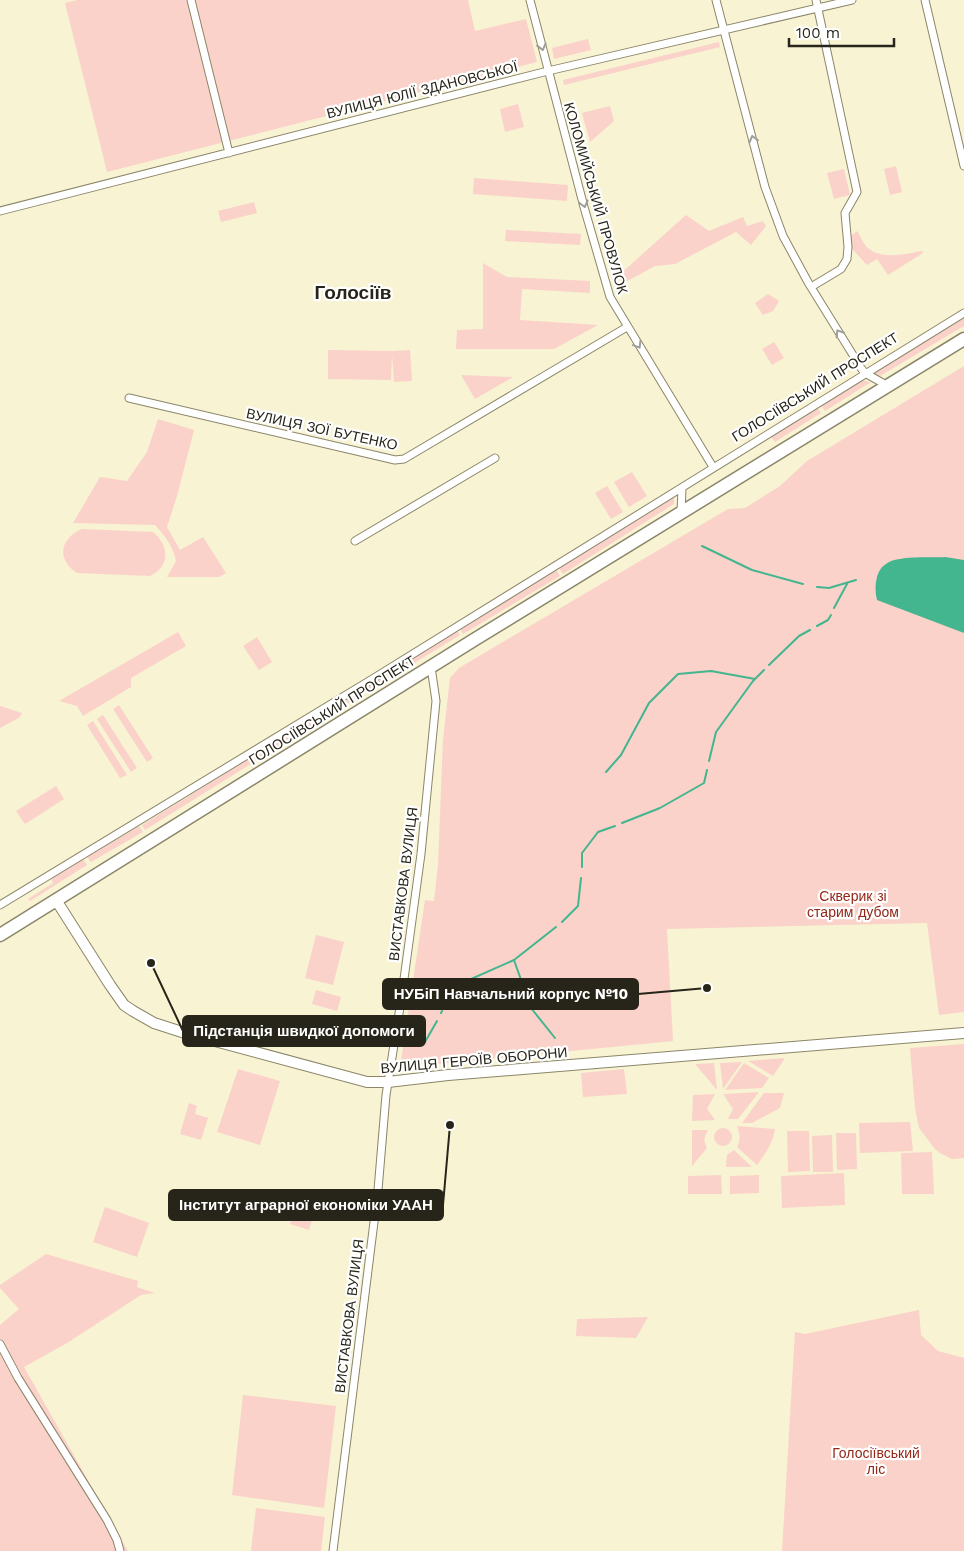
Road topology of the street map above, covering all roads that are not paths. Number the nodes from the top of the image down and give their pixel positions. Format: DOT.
graph roads {
  1 [pos="191,0"];
  2 [pos="530,0"];
  3 [pos="716,0"];
  4 [pos="816,0"];
  5 [pos="852,0"];
  6 [pos="925,0"];
  7 [pos="818,8"];
  8 [pos="724,29"];
  9 [pos="548,70"];
  10 [pos="229,153"];
  11 [pos="964,166"];
  12 [pos="0,211"];
  13 [pos="811,287"];
  14 [pos="964,313"];
  15 [pos="627,327"];
  16 [pos="964,339"];
  17 [pos="866,374"];
  18 [pos="888,386"];
  19 [pos="129,398"];
  20 [pos="495,458"];
  21 [pos="713,467"];
  22 [pos="682,488"];
  23 [pos="681,513"];
  24 [pos="355,541"];
  25 [pos="431,667"];
  26 [pos="56,900"];
  27 [pos="0,905"];
  28 [pos="0,934"];
  29 [pos="964,1033"];
  30 [pos="388,1082"];
  31 [pos="0,1344"];
  32 [pos="120,1551"];
  33 [pos="333,1551"];
  1 -- 10 [label="street"];
  2 -- 9 [label="street, КОЛОМИЙСЬКИЙ ПРОВУЛОК, one-way"];
  3 -- 8 [label="street"];
  4 -- 7 [label="street"];
  5 -- 7 [label="street, ВУЛИЦЯ ЮЛІЇ ЗДАНОВСЬКОЇ"];
  6 -- 11 [label="street"];
  7 -- 8 [label="street, ВУЛИЦЯ ЮЛІЇ ЗДАНОВСЬКОЇ"];
  7 -- 13 [label="street"];
  8 -- 9 [label="street, ВУЛИЦЯ ЮЛІЇ ЗДАНОВСЬКОЇ"];
  13 -- 8 [label="street, one-way"];
  9 -- 10 [label="street, ВУЛИЦЯ ЮЛІЇ ЗДАНОВСЬКОЇ"];
  9 -- 15 [label="street, КОЛОМИЙСЬКИЙ ПРОВУЛОК, one-way"];
  10 -- 12 [label="street, ВУЛИЦЯ ЮЛІЇ ЗДАНОВСЬКОЇ"];
  17 -- 13 [label="street, one-way"];
  14 -- 17 [label="street, ГОЛОСІЇВСЬКИЙ ПРОСПЕКТ"];
  15 -- 19 [label="street, ВУЛИЦЯ ЗОЇ БУТЕНКО"];
  15 -- 21 [label="street, КОЛОМИЙСЬКИЙ ПРОВУЛОК, one-way"];
  16 -- 18 [label="highway, ГОЛОСІЇВСЬКИЙ ПРОСПЕКТ"];
  17 -- 18 [label="street"];
  17 -- 21 [label="street, ГОЛОСІЇВСЬКИЙ ПРОСПЕКТ"];
  18 -- 23 [label="highway, ГОЛОСІЇВСЬКИЙ ПРОСПЕКТ"];
  20 -- 24 [label="street"];
  21 -- 22 [label="street, ГОЛОСІЇВСЬКИЙ ПРОСПЕКТ"];
  22 -- 23 [label="street"];
  22 -- 27 [label="street, ГОЛОСІЇВСЬКИЙ ПРОСПЕКТ"];
  23 -- 25 [label="highway, ГОЛОСІЇВСЬКИЙ ПРОСПЕКТ"];
  25 -- 26 [label="highway, ГОЛОСІЇВСЬКИЙ ПРОСПЕКТ"];
  25 -- 30 [label="street, ВИСТАВКОВА ВУЛИЦЯ"];
  26 -- 28 [label="highway, ГОЛОСІЇВСЬКИЙ ПРОСПЕКТ"];
  26 -- 30 [label="street, ВУЛИЦЯ ГЕРОЇВ ОБОРОНИ"];
  29 -- 30 [label="street, ВУЛИЦЯ ГЕРОЇВ ОБОРОНИ"];
  30 -- 33 [label="street, ВИСТАВКОВА ВУЛИЦЯ"];
  31 -- 32 [label="street"];
}
